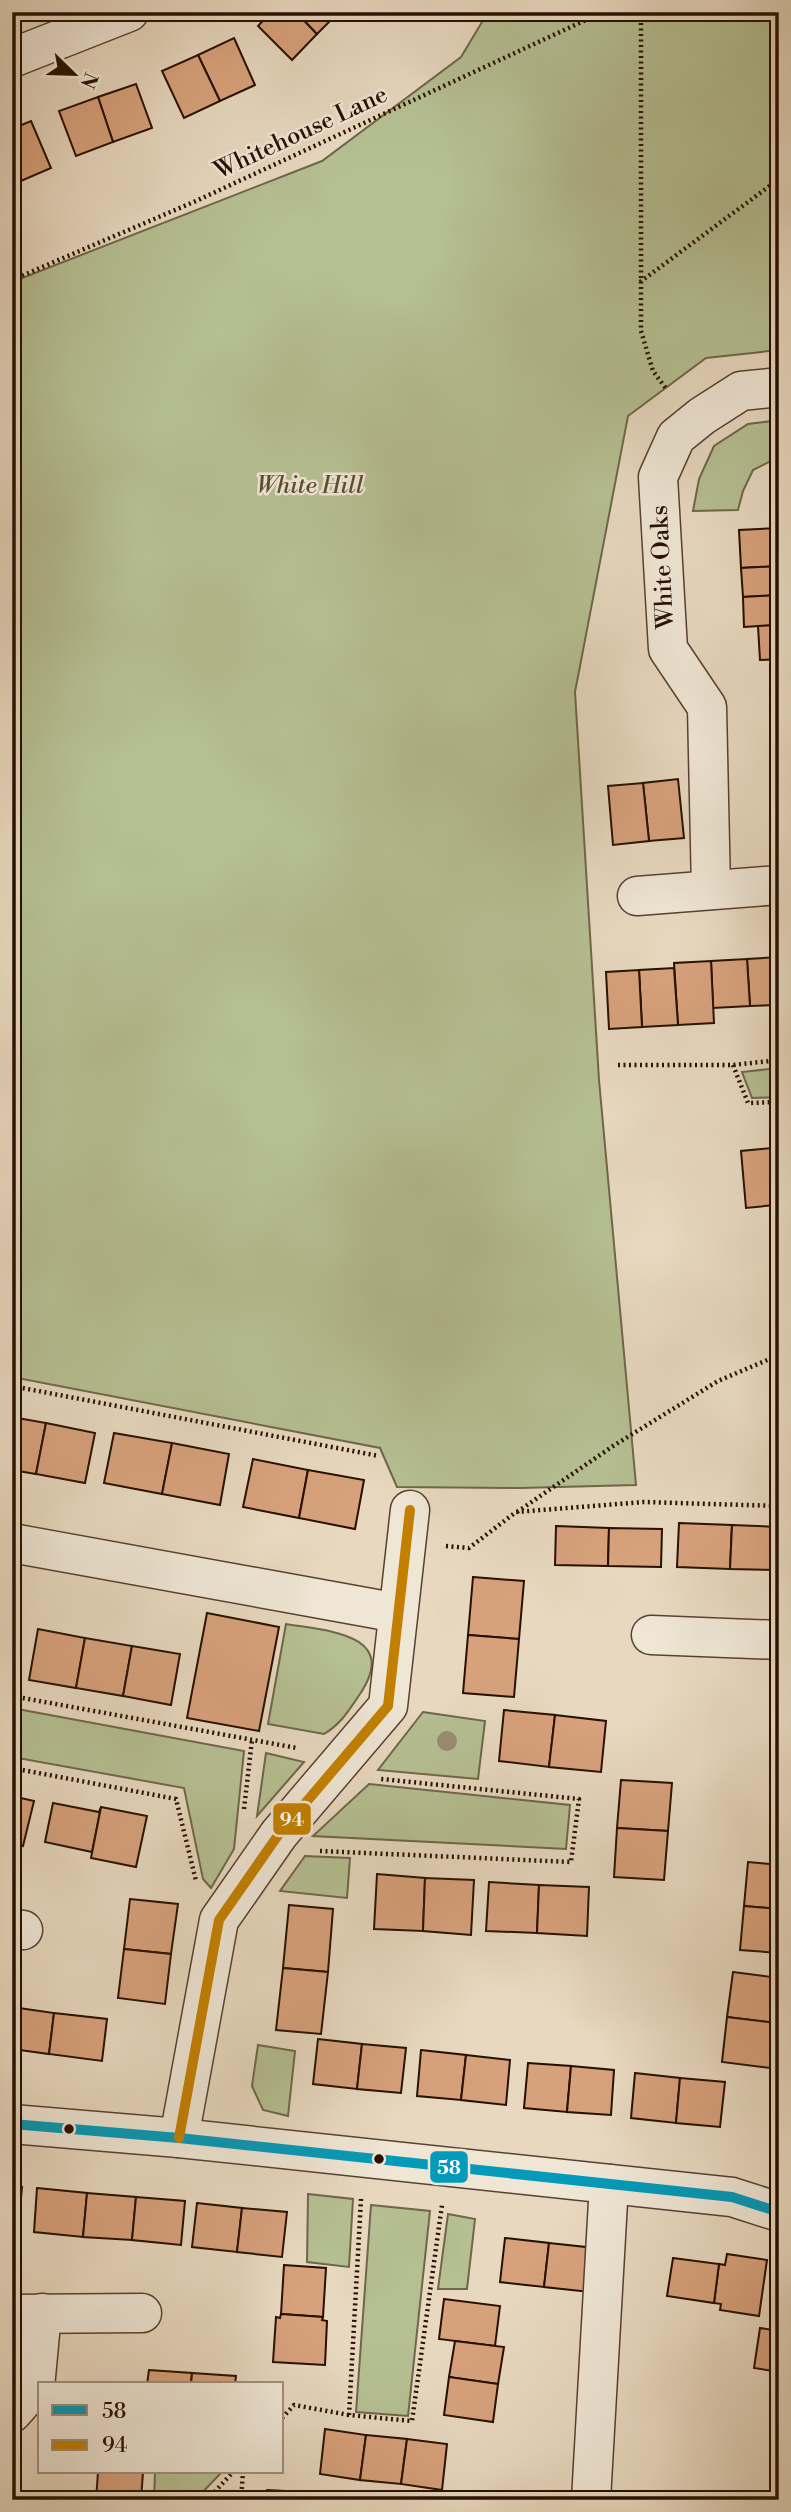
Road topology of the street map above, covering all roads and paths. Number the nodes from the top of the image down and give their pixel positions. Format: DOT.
graph roads {
  1 [pos="129,12"];
  2 [pos="603,12"];
  3 [pos="641,12"];
  4 [pos="12,58"];
  5 [pos="779,179"];
  6 [pos="12,280"];
  7 [pos="640,282"];
  8 [pos="779,387"];
  9 [pos="692,425"];
  10 [pos="779,885"];
  11 [pos="711,890"];
  12 [pos="637,896"];
  13 [pos="779,1060"];
  14 [pos="618,1065"];
  15 [pos="733,1065"];
  16 [pos="779,1102"];
  17 [pos="779,1354"];
  18 [pos="12,1386"];
  19 [pos="379,1456"];
  20 [pos="779,1506"];
  21 [pos="516,1512"];
  22 [pos="408,1526"];
  23 [pos="12,1543"];
  24 [pos="398,1613"];
  25 [pos="651,1635"];
  26 [pos="779,1640"];
  27 [pos="12,1696"];
  28 [pos="252,1740"];
  29 [pos="345,1757"];
  30 [pos="12,1768"];
  31 [pos="269,1849"];
  32 [pos="219,1920"];
  33 [pos="12,2124"];
  34 [pos="179,2138"];
  35 [pos="363,2157"];
  36 [pos="447,2166"];
  37 [pos="610,2184"];
  38 [pos="779,2212"];
  39 [pos="142,2313"];
  40 [pos="27,2314"];
  41 [pos="12,2413"];
  42 [pos="284,2416"];
  43 [pos="348,2416"];
  44 [pos="231,2474"];
  45 [pos="243,2474"];
  46 [pos="207,2500"];
  47 [pos="241,2500"];
  48 [pos="591,2500"];
  1 -- 4 [label="street"];
  2 -- 6 [label="path, Whitehouse Lane"];
  3 -- 7 [label="path"];
  5 -- 7 [label="path"];
  7 -- 9 [label="path"];
  8 -- 9 [label="street, White Oaks"];
  9 -- 11 [label="street, White Oaks"];
  10 -- 11 [label="street"];
  11 -- 12 [label="street"];
  13 -- 15 [label="path"];
  14 -- 15 [label="path"];
  15 -- 16 [label="path"];
  17 -- 21 [label="path"];
  18 -- 19 [label="path"];
  20 -- 21 [label="path"];
  21 -- 22 [label="path"];
  22 -- 24 [label="street"];
  23 -- 24 [label="street"];
  24 -- 29 [label="street"];
  25 -- 26 [label="street"];
  27 -- 28 [label="path"];
  28 -- 29 [label="path"];
  28 -- 31 [label="path"];
  29 -- 31 [label="street"];
  29 -- 31 [label="path"];
  30 -- 32 [label="path"];
  31 -- 32 [label="street"];
  32 -- 34 [label="street"];
  33 -- 34 [label="street"];
  34 -- 35 [label="street"];
  35 -- 36 [label="street"];
  35 -- 43 [label="path"];
  36 -- 37 [label="street"];
  36 -- 43 [label="path"];
  37 -- 38 [label="street"];
  37 -- 48 [label="street"];
  39 -- 40 [label="street"];
  40 -- 41 [label="street"];
  42 -- 43 [label="path"];
  44 -- 46 [label="path"];
  45 -- 47 [label="path"];
}
